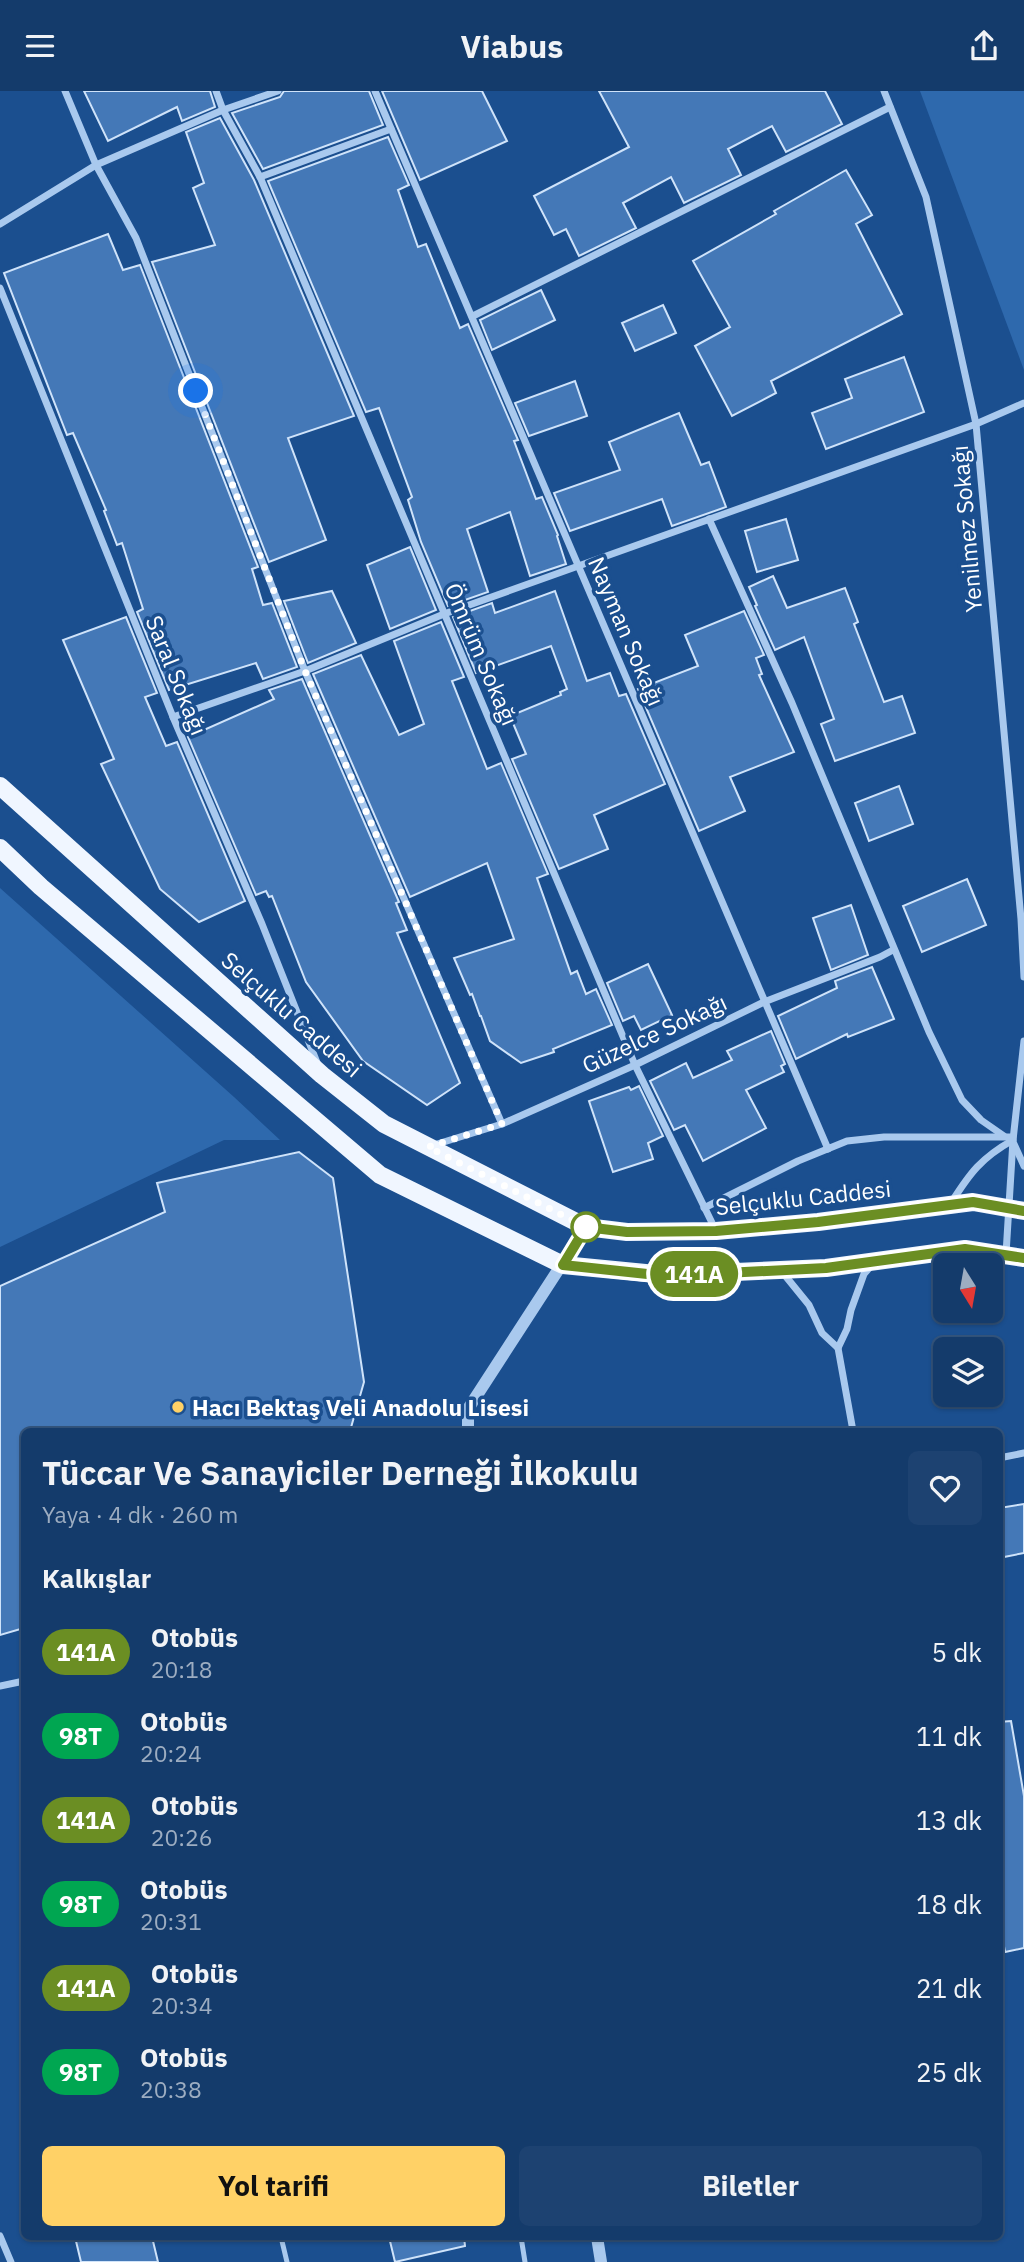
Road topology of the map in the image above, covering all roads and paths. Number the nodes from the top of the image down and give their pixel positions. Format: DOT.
graph roads {
  1 [pos="65,91"];
  2 [pos="216,91"];
  3 [pos="278,91"];
  4 [pos="375,91"];
  5 [pos="884,91"];
  6 [pos="890,107"];
  7 [pos="223,110"];
  8 [pos="391,128"];
  9 [pos="96,165"];
  10 [pos="260,177"];
  11 [pos="0,223"];
  12 [pos="0,288"];
  13 [pos="473,316"];
  14 [pos="1024,403"];
  15 [pos="976,424"];
  16 [pos="709,519"];
  17 [pos="579,567"];
  18 [pos="444,614"];
  19 [pos="305,671"];
  20 [pos="173,717"];
  21 [pos="0,786"];
  22 [pos="0,848"];
  23 [pos="893,950"];
  24 [pos="1024,977"];
  25 [pos="764,1002"];
  26 [pos="1024,1041"];
  27 [pos="635,1065"];
  28 [pos="322,1075"];
  29 [pos="502,1124"];
  30 [pos="1004,1136"];
  31 [pos="1013,1138"];
  32 [pos="428,1147"];
  33 [pos="828,1149"];
  34 [pos="1024,1166"];
  35 [pos="950,1205"];
  36 [pos="704,1208"];
  37 [pos="1016,1210"];
  38 [pos="586,1227"];
  39 [pos="716,1231"];
  40 [pos="1006,1255"];
  41 [pos="1024,1258"];
  42 [pos="874,1262"];
  43 [pos="563,1265"];
  44 [pos="781,1270"];
  45 [pos="838,1348"];
  46 [pos="468,1428"];
  47 [pos="852,1428"];
  48 [pos="1024,1453"];
  49 [pos="1003,1457"];
  50 [pos="21,1682"];
  51 [pos="0,1686"];
  52 [pos="0,2236"];
  53 [pos="282,2240"];
  54 [pos="521,2240"];
  55 [pos="597,2240"];
  56 [pos="10,2262"];
  57 [pos="286,2262"];
  58 [pos="525,2262"];
  59 [pos="601,2262"];
  1 -- 9 [label="street"];
  2 -- 7 [label="street, Ömrüm Sokağı"];
  3 -- 7 [label="street"];
  4 -- 8 [label="street, Nayman Sokağı"];
  5 -- 6 [label="street, Yenilmez Sokağı"];
  6 -- 13 [label="street"];
  6 -- 15 [label="street, Yenilmez Sokağı"];
  7 -- 9 [label="street"];
  7 -- 10 [label="street, Ömrüm Sokağı"];
  8 -- 10 [label="street"];
  8 -- 13 [label="street, Nayman Sokağı"];
  9 -- 11 [label="street"];
  9 -- 19 [label="street"];
  10 -- 18 [label="street, Ömrüm Sokağı"];
  12 -- 20 [label="street, Saral Sokağı"];
  13 -- 17 [label="street, Nayman Sokağı"];
  14 -- 15 [label="street"];
  15 -- 16 [label="street"];
  15 -- 24 [label="street, Yenilmez Sokağı"];
  16 -- 17 [label="street"];
  16 -- 23 [label="street"];
  17 -- 18 [label="street"];
  17 -- 25 [label="street, Nayman Sokağı"];
  18 -- 19 [label="street"];
  18 -- 27 [label="street, Ömrüm Sokağı"];
  19 -- 20 [label="street"];
  19 -- 29 [label="street"];
  20 -- 28 [label="street, Saral Sokağı"];
  21 -- 28 [label="main road, Selçuklu Caddesi"];
  22 -- 43 [label="main road"];
  23 -- 25 [label="street, Güzelce Sokağı"];
  23 -- 30 [label="street"];
  25 -- 27 [label="street, Güzelce Sokağı"];
  25 -- 33 [label="street, Nayman Sokağı"];
  26 -- 31 [label="street"];
  27 -- 29 [label="street, Güzelce Sokağı"];
  27 -- 36 [label="street, Ömrüm Sokağı"];
  28 -- 32 [label="main road, Selçuklu Caddesi"];
  29 -- 32 [label="street, Güzelce Sokağı"];
  30 -- 31 [label="street"];
  30 -- 33 [label="street"];
  31 -- 34 [label="street"];
  31 -- 35 [label="street"];
  31 -- 37 [label="street"];
  32 -- 38 [label="main road, Selçuklu Caddesi"];
  33 -- 36 [label="street"];
  35 -- 37 [label="main road, Selçuklu Caddesi"];
  35 -- 39 [label="main road, Selçuklu Caddesi"];
  36 -- 39 [label="street, Ömrüm Sokağı"];
  37 -- 40 [label="street"];
  38 -- 39 [label="main road, Selçuklu Caddesi"];
  38 -- 43 [label="street"];
  40 -- 41 [label="main road"];
  40 -- 42 [label="main road"];
  42 -- 44 [label="main road"];
  42 -- 45 [label="street"];
  43 -- 44 [label="main road"];
  43 -- 46 [label="street"];
  44 -- 45 [label="street"];
  45 -- 47 [label="street"];
  48 -- 49 [label="street"];
  50 -- 51 [label="street"];
  52 -- 56 [label="street"];
  53 -- 57 [label="lane"];
  54 -- 58 [label="lane"];
  55 -- 59 [label="street"];
}
